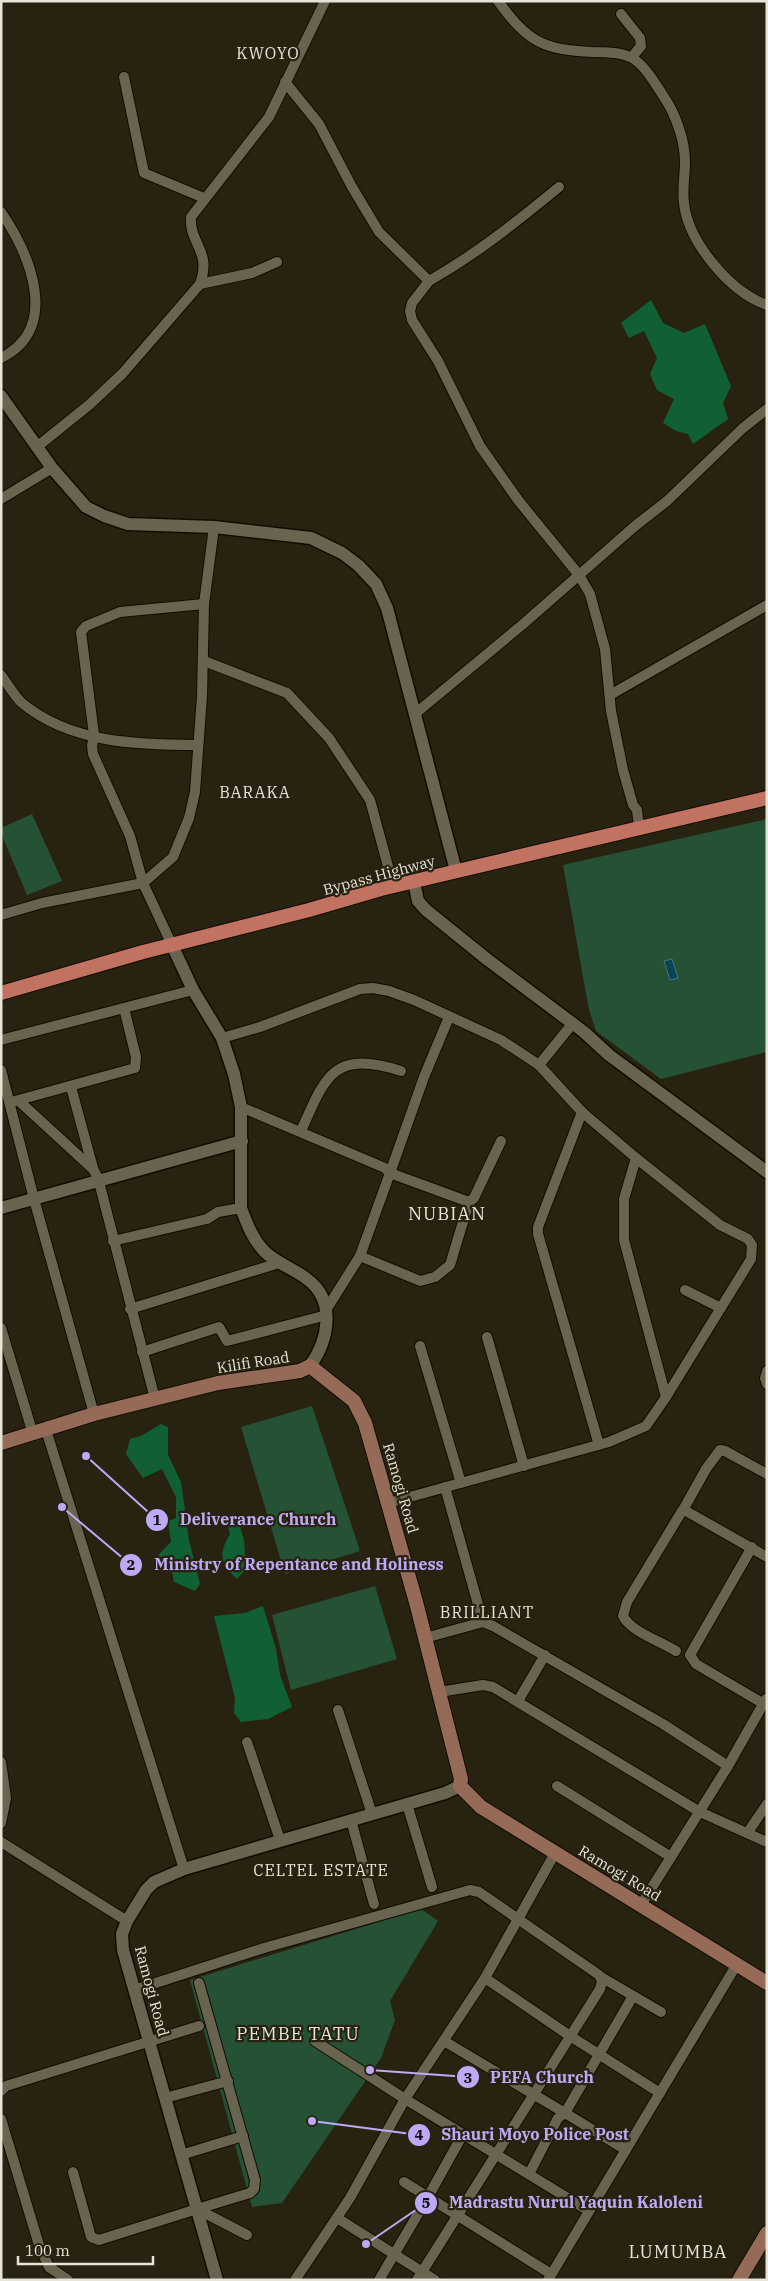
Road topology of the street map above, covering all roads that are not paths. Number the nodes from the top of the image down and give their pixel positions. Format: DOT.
graph roads {
  1 [pos="325,1"];
  2 [pos="498,1"];
  3 [pos="621,14"];
  4 [pos="632,57"];
  5 [pos="124,77"];
  6 [pos="285,82"];
  7 [pos="559,187"];
  8 [pos="204,198"];
  9 [pos="1,212"];
  10 [pos="277,262"];
  11 [pos="429,281"];
  12 [pos="200,284"];
  13 [pos="767,305"];
  14 [pos="1,358"];
  15 [pos="1,396"];
  16 [pos="767,409"];
  17 [pos="38,446"];
  18 [pos="52,468"];
  19 [pos="1,499"];
  20 [pos="214,527"];
  21 [pos="579,575"];
  22 [pos="204,604"];
  23 [pos="767,605"];
  24 [pos="204,661"];
  25 [pos="1,675"];
  26 [pos="610,695"];
  27 [pos="416,713"];
  28 [pos="94,735"];
  29 [pos="198,745"];
  30 [pos="767,798"];
  31 [pos="639,827"];
  32 [pos="456,871"];
  33 [pos="414,882"];
  34 [pos="144,883"];
  35 [pos="396,886"];
  36 [pos="1,915"];
  37 [pos="172,945"];
  38 [pos="193,990"];
  39 [pos="1,993"];
  40 [pos="124,1008"];
  41 [pos="449,1017"];
  42 [pos="573,1023"];
  43 [pos="222,1038"];
  44 [pos="1,1040"];
  45 [pos="539,1065"];
  46 [pos="1,1070"];
  47 [pos="401,1071"];
  48 [pos="71,1087"];
  49 [pos="14,1102"];
  50 [pos="241,1107"];
  51 [pos="582,1112"];
  52 [pos="300,1131"];
  53 [pos="242,1141"];
  54 [pos="501,1141"];
  55 [pos="636,1158"];
  56 [pos="93,1169"];
  57 [pos="767,1172"];
  58 [pos="390,1173"];
  59 [pos="100,1181"];
  60 [pos="34,1199"];
  61 [pos="469,1202"];
  62 [pos="1,1208"];
  63 [pos="241,1208"];
  64 [pos="113,1241"];
  65 [pos="360,1256"];
  66 [pos="278,1263"];
  67 [pos="685,1290"];
  68 [pos="721,1308"];
  69 [pos="130,1309"];
  70 [pos="326,1313"];
  71 [pos="1,1328"];
  72 [pos="487,1337"];
  73 [pos="420,1346"];
  74 [pos="142,1352"];
  75 [pos="310,1366"];
  76 [pos="767,1372"];
  77 [pos="767,1384"];
  78 [pos="666,1397"];
  79 [pos="155,1399"];
  80 [pos="94,1414"];
  81 [pos="39,1432"];
  82 [pos="1,1443"];
  83 [pos="599,1445"];
  84 [pos="524,1466"];
  85 [pos="767,1474"];
  86 [pos="460,1483"];
  87 [pos="446,1487"];
  88 [pos="388,1503"];
  89 [pos="683,1510"];
  90 [pos="752,1547"];
  91 [pos="767,1557"];
  92 [pos="483,1622"];
  93 [pos="425,1638"];
  94 [pos="676,1651"];
  95 [pos="545,1656"];
  96 [pos="439,1692"];
  97 [pos="518,1701"];
  98 [pos="765,1701"];
  99 [pos="338,1710"];
  100 [pos="247,1742"];
  101 [pos="1,1762"];
  102 [pos="728,1766"];
  103 [pos="460,1786"];
  104 [pos="557,1786"];
  105 [pos="407,1804"];
  106 [pos="767,1804"];
  107 [pos="700,1812"];
  108 [pos="372,1814"];
  109 [pos="351,1820"];
  110 [pos="1,1823"];
  111 [pos="748,1832"];
  112 [pos="280,1840"];
  113 [pos="1,1842"];
  114 [pos="767,1842"];
  115 [pos="555,1853"];
  116 [pos="671,1857"];
  117 [pos="184,1870"];
  118 [pos="432,1887"];
  119 [pos="374,1904"];
  120 [pos="641,1904"];
  121 [pos="518,1920"];
  122 [pos="127,1921"];
  123 [pos="738,1964"];
  124 [pos="601,1977"];
  125 [pos="485,1978"];
  126 [pos="200,1983"];
  127 [pos="767,1983"];
  128 [pos="134,1990"];
  129 [pos="633,1996"];
  130 [pos="661,2012"];
  131 [pos="199,2026"];
  132 [pos="570,2036"];
  133 [pos="149,2041"];
  134 [pos="315,2041"];
  135 [pos="444,2041"];
  136 [pos="599,2054"];
  137 [pos="228,2081"];
  138 [pos="1,2091"];
  139 [pos="660,2093"];
  140 [pos="534,2094"];
  141 [pos="165,2098"];
  142 [pos="406,2099"];
  143 [pos="565,2113"];
  144 [pos="1,2120"];
  145 [pos="462,2134"];
  146 [pos="243,2136"];
  147 [pos="626,2150"];
  148 [pos="496,2154"];
  149 [pos="182,2155"];
  150 [pos="73,2172"];
  151 [pos="529,2174"];
  152 [pos="404,2182"];
  153 [pos="428,2196"];
  154 [pos="196,2209"];
  155 [pos="589,2211"];
  156 [pos="457,2214"];
  157 [pos="337,2218"];
  158 [pos="767,2233"];
  159 [pos="247,2235"];
  160 [pos="395,2254"];
  161 [pos="420,2275"];
  162 [pos="549,2277"];
  163 [pos="298,2279"];
  164 [pos="68,2280"];
  165 [pos="217,2280"];
  166 [pos="379,2280"];
  167 [pos="435,2280"];
  168 [pos="739,2280"];
  1 -- 6 [label="street"];
  2 -- 4 [label="street"];
  3 -- 4 [label="street"];
  4 -- 13 [label="street"];
  5 -- 8 [label="street"];
  6 -- 8 [label="street"];
  6 -- 11 [label="street"];
  7 -- 11 [label="street"];
  8 -- 12 [label="street"];
  9 -- 14 [label="street"];
  10 -- 12 [label="street"];
  11 -- 21 [label="street"];
  12 -- 17 [label="street"];
  15 -- 17 [label="street"];
  16 -- 21 [label="street"];
  17 -- 18 [label="street"];
  18 -- 19 [label="street"];
  18 -- 20 [label="street"];
  20 -- 22 [label="street"];
  20 -- 27 [label="street"];
  21 -- 26 [label="street"];
  21 -- 27 [label="street"];
  22 -- 24 [label="street"];
  22 -- 28 [label="street"];
  23 -- 26 [label="street"];
  24 -- 29 [label="street"];
  24 -- 35 [label="street"];
  25 -- 28 [label="street"];
  26 -- 31 [label="street"];
  27 -- 32 [label="street"];
  28 -- 29 [label="street"];
  28 -- 34 [label="street"];
  29 -- 34 [label="street"];
  30 -- 31 [label="main road, Bypass Highway"];
  31 -- 32 [label="main road, Bypass Highway"];
  32 -- 33 [label="main road, Bypass Highway"];
  33 -- 35 [label="main road, Bypass Highway"];
  33 -- 42 [label="street"];
  34 -- 36 [label="street"];
  34 -- 37 [label="street"];
  35 -- 37 [label="main road, Bypass Highway"];
  37 -- 38 [label="street"];
  37 -- 39 [label="main road, Bypass Highway"];
  38 -- 40 [label="street"];
  38 -- 43 [label="street"];
  40 -- 44 [label="street"];
  40 -- 48 [label="street"];
  41 -- 43 [label="street"];
  41 -- 45 [label="street"];
  41 -- 58 [label="street"];
  42 -- 45 [label="street"];
  42 -- 57 [label="street"];
  43 -- 50 [label="street"];
  45 -- 51 [label="street"];
  46 -- 49 [label="street"];
  47 -- 52 [label="street"];
  48 -- 49 [label="street"];
  48 -- 56 [label="street"];
  49 -- 56 [label="street"];
  49 -- 60 [label="street"];
  50 -- 52 [label="street"];
  50 -- 53 [label="street"];
  51 -- 55 [label="street"];
  51 -- 83 [label="street"];
  52 -- 58 [label="street"];
  53 -- 59 [label="street"];
  53 -- 63 [label="street"];
  54 -- 61 [label="street"];
  55 -- 68 [label="street"];
  55 -- 78 [label="street"];
  56 -- 59 [label="street"];
  58 -- 61 [label="street"];
  58 -- 65 [label="street"];
  59 -- 60 [label="street"];
  59 -- 64 [label="street"];
  60 -- 62 [label="street"];
  60 -- 80 [label="street"];
  61 -- 65 [label="street"];
  63 -- 64 [label="street"];
  63 -- 66 [label="street"];
  64 -- 69 [label="street"];
  65 -- 70 [label="street"];
  66 -- 69 [label="street"];
  66 -- 70 [label="street"];
  67 -- 68 [label="street"];
  68 -- 78 [label="street"];
  69 -- 74 [label="street"];
  70 -- 74 [label="street"];
  70 -- 75 [label="street, Kilifi Road"];
  71 -- 81 [label="street"];
  72 -- 84 [label="street"];
  73 -- 86 [label="street"];
  74 -- 79 [label="street"];
  75 -- 79 [label="main road, Kilifi Road"];
  75 -- 88 [label="main road, Ramogi Road"];
  76 -- 77 [label="street"];
  78 -- 83 [label="street"];
  79 -- 80 [label="main road, Kilifi Road"];
  80 -- 81 [label="main road, Kilifi Road"];
  81 -- 82 [label="main road, Kilifi Road"];
  81 -- 117 [label="street"];
  83 -- 84 [label="street"];
  84 -- 86 [label="street"];
  85 -- 89 [label="street"];
  86 -- 87 [label="street"];
  87 -- 88 [label="street"];
  87 -- 92 [label="street"];
  88 -- 93 [label="main road, Ramogi Road"];
  89 -- 90 [label="street"];
  89 -- 94 [label="street"];
  90 -- 91 [label="street"];
  90 -- 98 [label="street"];
  92 -- 93 [label="street"];
  92 -- 95 [label="street"];
  93 -- 96 [label="main road, Ramogi Road"];
  95 -- 97 [label="street"];
  95 -- 102 [label="street"];
  96 -- 97 [label="street"];
  96 -- 103 [label="main road, Ramogi Road"];
  97 -- 107 [label="street"];
  98 -- 102 [label="street"];
  99 -- 108 [label="street"];
  100 -- 112 [label="street"];
  101 -- 110 [label="street"];
  102 -- 107 [label="street"];
  103 -- 105 [label="street, Ramogi Road"];
  103 -- 115 [label="main road, Ramogi Road"];
  104 -- 116 [label="street"];
  105 -- 108 [label="street, Ramogi Road"];
  105 -- 118 [label="street"];
  106 -- 111 [label="street"];
  107 -- 111 [label="street"];
  107 -- 116 [label="street"];
  108 -- 109 [label="street, Ramogi Road"];
  109 -- 112 [label="street, Ramogi Road"];
  109 -- 119 [label="street"];
  111 -- 114 [label="street"];
  112 -- 117 [label="street, Ramogi Road"];
  113 -- 122 [label="street"];
  115 -- 120 [label="main road, Ramogi Road"];
  115 -- 121 [label="street"];
  116 -- 120 [label="street"];
  117 -- 122 [label="street, Ramogi Road"];
  120 -- 123 [label="main road, Ramogi Road"];
  121 -- 124 [label="street"];
  121 -- 125 [label="street"];
  121 -- 128 [label="street"];
  122 -- 128 [label="street, Ramogi Road"];
  123 -- 127 [label="main road, Ramogi Road"];
  123 -- 139 [label="street"];
  124 -- 129 [label="street"];
  124 -- 132 [label="street"];
  125 -- 132 [label="street"];
  125 -- 135 [label="street"];
  126 -- 137 [label="street"];
  128 -- 133 [label="street, Ramogi Road"];
  129 -- 130 [label="street"];
  129 -- 136 [label="street"];
  131 -- 133 [label="street"];
  132 -- 136 [label="street"];
  132 -- 140 [label="street"];
  133 -- 138 [label="street"];
  133 -- 141 [label="street, Ramogi Road"];
  134 -- 142 [label="street"];
  135 -- 140 [label="street"];
  135 -- 142 [label="street"];
  136 -- 139 [label="street"];
  136 -- 143 [label="street"];
  137 -- 141 [label="street"];
  137 -- 146 [label="street"];
  139 -- 147 [label="street"];
  140 -- 143 [label="street"];
  140 -- 148 [label="street"];
  141 -- 149 [label="street, Ramogi Road"];
  142 -- 145 [label="street"];
  142 -- 157 [label="street"];
  143 -- 147 [label="street"];
  143 -- 151 [label="street"];
  144 -- 164 [label="street"];
  145 -- 148 [label="street"];
  145 -- 153 [label="street"];
  146 -- 149 [label="street"];
  146 -- 154 [label="street"];
  147 -- 155 [label="street"];
  148 -- 151 [label="street"];
  148 -- 156 [label="street"];
  149 -- 154 [label="street, Ramogi Road"];
  150 -- 154 [label="street"];
  151 -- 155 [label="street"];
  152 -- 153 [label="street"];
  153 -- 156 [label="street"];
  153 -- 160 [label="street"];
  154 -- 159 [label="street"];
  154 -- 165 [label="street, Ramogi Road"];
  155 -- 162 [label="street"];
  156 -- 161 [label="street"];
  156 -- 162 [label="street"];
  157 -- 160 [label="street"];
  157 -- 163 [label="street"];
  158 -- 168 [label="main road"];
  160 -- 161 [label="street"];
  160 -- 166 [label="street"];
  161 -- 167 [label="street"];
}
